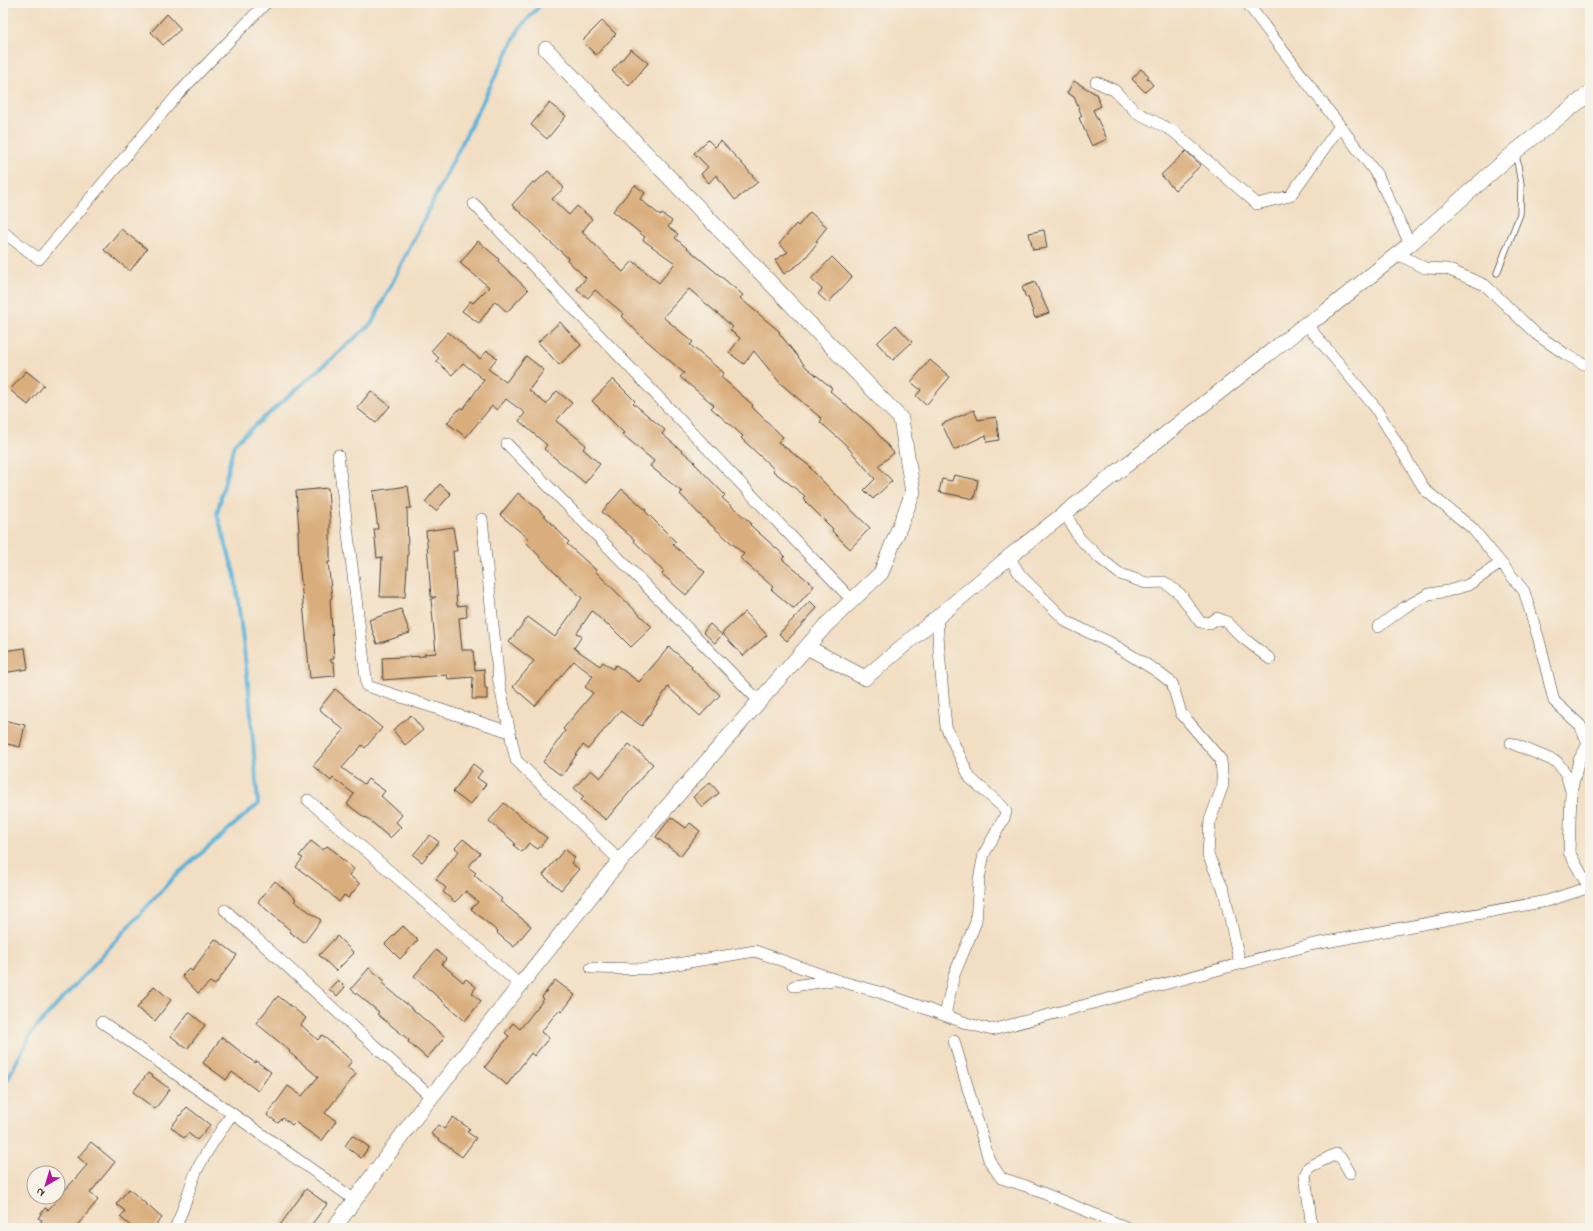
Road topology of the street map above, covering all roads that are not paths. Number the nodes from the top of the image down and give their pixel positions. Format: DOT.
graph roads {
  1 [pos="266,3"];
  2 [pos="1247,3"];
  3 [pos="546,49"];
  4 [pos="1096,82"];
  5 [pos="1590,93"];
  6 [pos="1340,126"];
  7 [pos="1516,151"];
  8 [pos="474,204"];
  9 [pos="3,232"];
  10 [pos="1410,244"];
  11 [pos="1398,254"];
  12 [pos="1497,273"];
  13 [pos="1306,324"];
  14 [pos="1590,367"];
  15 [pos="507,444"];
  16 [pos="338,455"];
  17 [pos="1065,513"];
  18 [pos="482,519"];
  19 [pos="1009,557"];
  20 [pos="1501,563"];
  21 [pos="852,600"];
  22 [pos="937,616"];
  23 [pos="1378,627"];
  24 [pos="807,647"];
  25 [pos="1270,659"];
  26 [pos="759,701"];
  27 [pos="510,732"];
  28 [pos="1511,743"];
  29 [pos="1571,792"];
  30 [pos="308,800"];
  31 [pos="620,861"];
  32 [pos="1590,888"];
  33 [pos="226,910"];
  34 [pos="1240,964"];
  35 [pos="591,968"];
  36 [pos="836,980"];
  37 [pos="520,985"];
  38 [pos="794,986"];
  39 [pos="945,1015"];
  40 [pos="102,1022"];
  41 [pos="954,1041"];
  42 [pos="431,1097"];
  43 [pos="232,1114"];
  44 [pos="1350,1174"];
  45 [pos="355,1200"];
  46 [pos="176,1228"];
  47 [pos="334,1228"];
  48 [pos="1128,1228"];
  49 [pos="1312,1228"];
  1 -- 9 [label="street"];
  2 -- 6 [label="street"];
  3 -- 21 [label="street"];
  4 -- 6 [label="street"];
  5 -- 7 [label="street"];
  6 -- 10 [label="street"];
  7 -- 10 [label="street"];
  7 -- 12 [label="lane"];
  8 -- 21 [label="street"];
  10 -- 11 [label="street"];
  11 -- 13 [label="street"];
  11 -- 14 [label="street"];
  13 -- 17 [label="street"];
  13 -- 20 [label="street"];
  15 -- 26 [label="street"];
  16 -- 27 [label="street"];
  17 -- 19 [label="street"];
  17 -- 25 [label="street"];
  18 -- 27 [label="street"];
  19 -- 22 [label="street"];
  19 -- 34 [label="street"];
  20 -- 23 [label="street"];
  20 -- 29 [label="street"];
  21 -- 24 [label="street"];
  22 -- 24 [label="street"];
  22 -- 39 [label="street"];
  24 -- 26 [label="street"];
  26 -- 31 [label="street"];
  27 -- 31 [label="street"];
  28 -- 29 [label="street"];
  29 -- 32 [label="street"];
  30 -- 37 [label="street"];
  31 -- 37 [label="street"];
  32 -- 34 [label="street"];
  33 -- 42 [label="street"];
  34 -- 39 [label="street"];
  35 -- 36 [label="street"];
  36 -- 38 [label="street"];
  36 -- 39 [label="street"];
  37 -- 42 [label="street"];
  40 -- 43 [label="street"];
  41 -- 48 [label="street"];
  42 -- 45 [label="street"];
  43 -- 45 [label="street"];
  43 -- 46 [label="street"];
  44 -- 49 [label="street"];
  45 -- 47 [label="street"];
}
